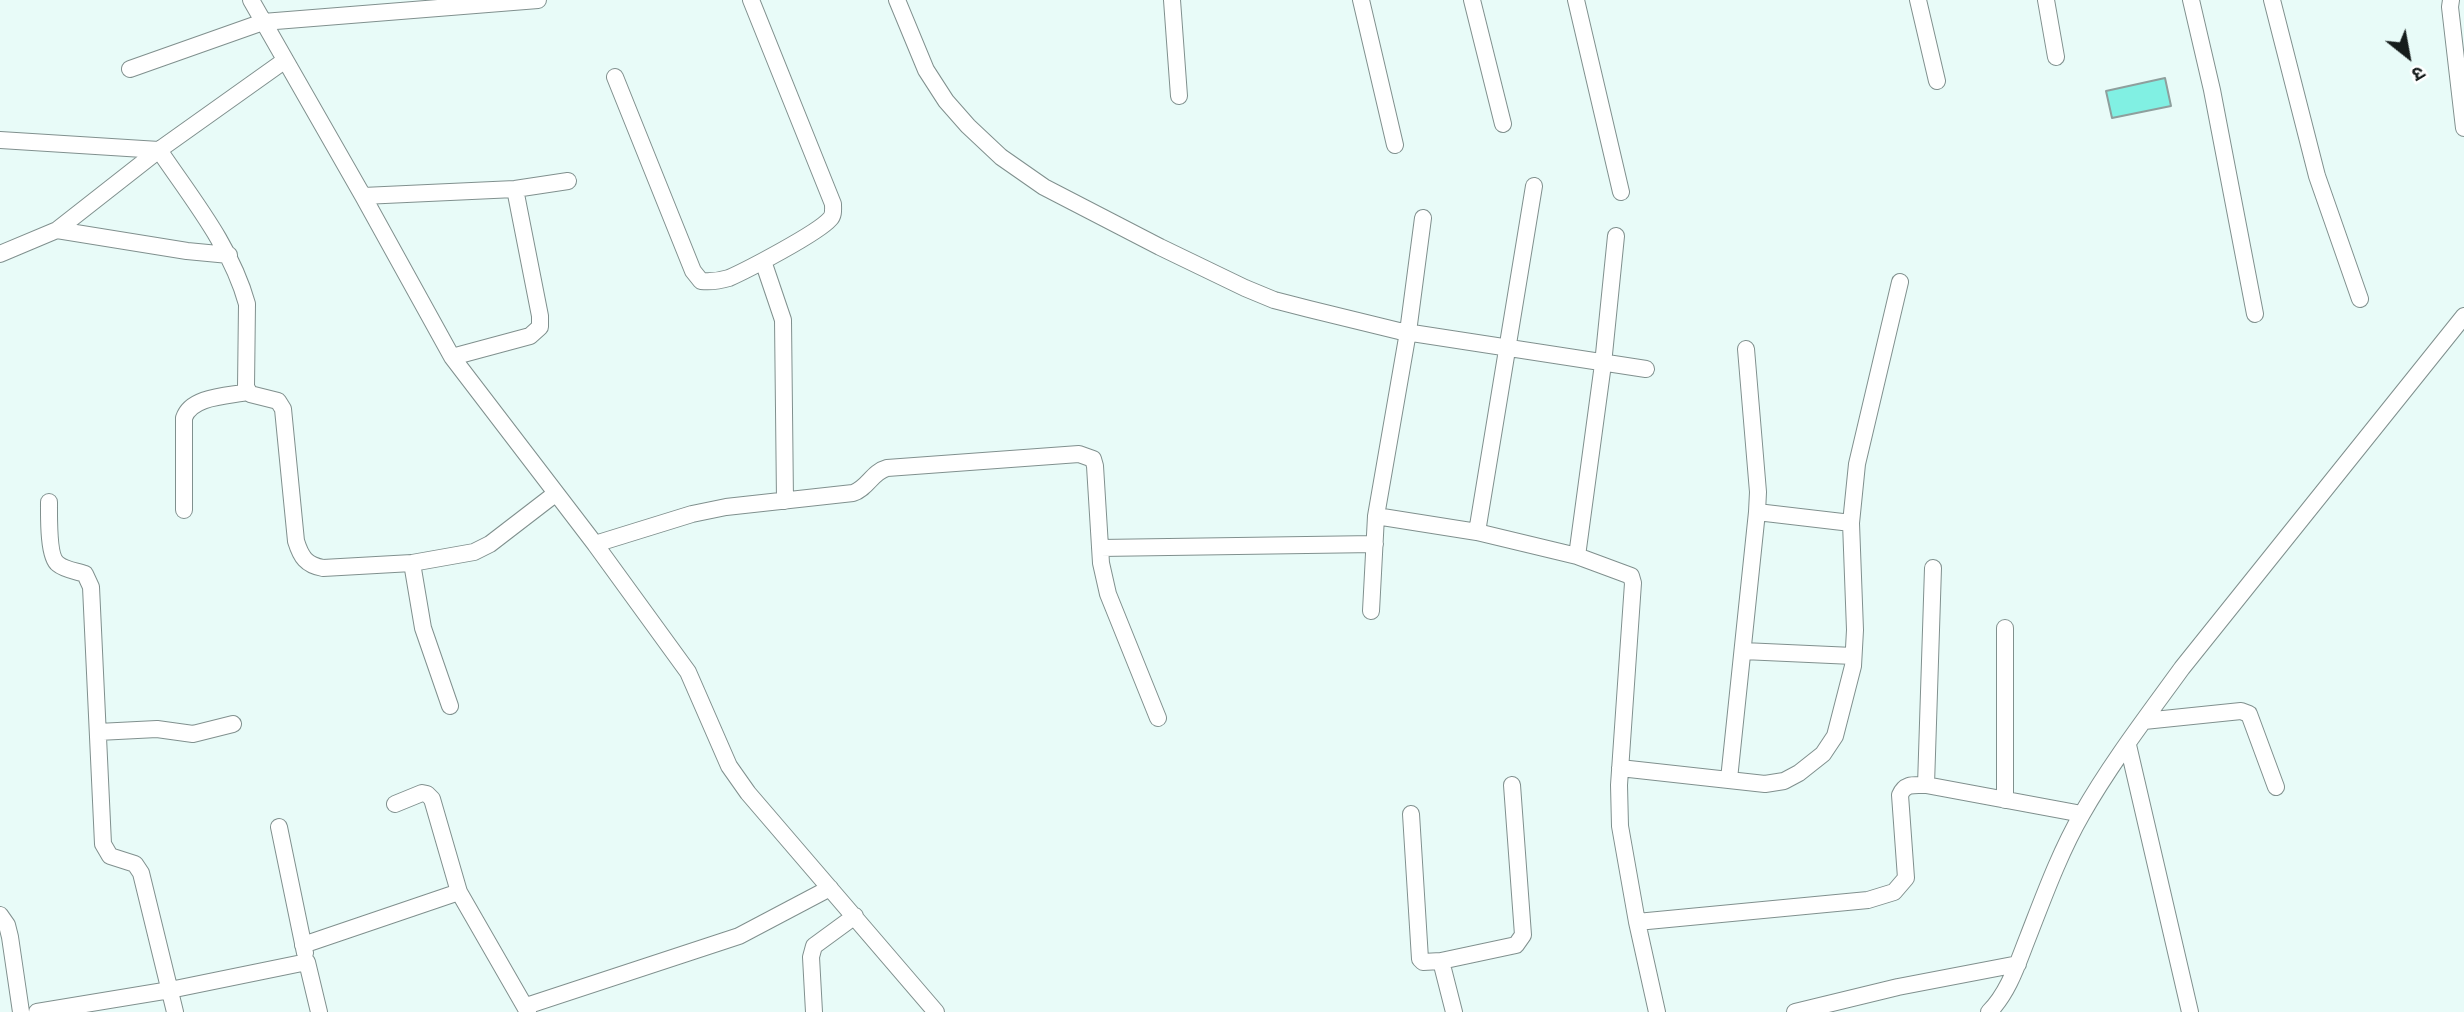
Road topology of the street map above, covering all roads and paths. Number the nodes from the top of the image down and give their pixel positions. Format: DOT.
graph roads {
  1 [pos="251,0"];
  2 [pos="538,0"];
  3 [pos="751,0"];
  4 [pos="897,0"];
  5 [pos="1172,0"];
  6 [pos="1361,0"];
  7 [pos="1472,0"];
  8 [pos="1576,0"];
  9 [pos="1918,0"];
  10 [pos="2046,0"];
  11 [pos="2192,0"];
  12 [pos="2272,0"];
  13 [pos="2451,0"];
  14 [pos="263,22"];
  15 [pos="2056,57"];
  16 [pos="284,61"];
  17 [pos="130,69"];
  18 [pos="615,77"];
  19 [pos="1937,81"];
  20 [pos="1179,96"];
  21 [pos="2463,110"];
  22 [pos="1503,124"];
  23 [pos="2464,128"];
  24 [pos="0,140"];
  25 [pos="1395,145"];
  26 [pos="159,149"];
  27 [pos="568,181"];
  28 [pos="1534,186"];
  29 [pos="515,189"];
  30 [pos="1620,192"];
  31 [pos="363,196"];
  32 [pos="1423,218"];
  33 [pos="57,230"];
  34 [pos="1615,236"];
  35 [pos="0,254"];
  36 [pos="229,255"];
  37 [pos="763,261"];
  38 [pos="1900,282"];
  39 [pos="2360,299"];
  40 [pos="2255,314"];
  41 [pos="2464,316"];
  42 [pos="1408,332"];
  43 [pos="1507,348"];
  44 [pos="1746,348"];
  45 [pos="452,357"];
  46 [pos="1603,364"];
  47 [pos="1646,369"];
  48 [pos="248,392"];
  49 [pos="555,494"];
  50 [pos="785,501"];
  51 [pos="48,502"];
  52 [pos="184,510"];
  53 [pos="1757,512"];
  54 [pos="1377,516"];
  55 [pos="1851,523"];
  56 [pos="1477,532"];
  57 [pos="595,544"];
  58 [pos="1375,544"];
  59 [pos="1100,548"];
  60 [pos="1577,556"];
  61 [pos="412,563"];
  62 [pos="1933,568"];
  63 [pos="1371,611"];
  64 [pos="2005,628"];
  65 [pos="1743,651"];
  66 [pos="1853,656"];
  67 [pos="450,706"];
  68 [pos="1158,718"];
  69 [pos="2144,721"];
  70 [pos="233,724"];
  71 [pos="98,732"];
  72 [pos="2128,745"];
  73 [pos="1620,768"];
  74 [pos="1729,779"];
  75 [pos="1512,785"];
  76 [pos="1926,785"];
  77 [pos="2276,787"];
  78 [pos="2005,800"];
  79 [pos="395,804"];
  80 [pos="1411,814"];
  81 [pos="2082,814"];
  82 [pos="279,827"];
  83 [pos="830,888"];
  84 [pos="459,892"];
  85 [pos="0,915"];
  86 [pos="855,916"];
  87 [pos="1637,922"];
  88 [pos="303,945"];
  89 [pos="1441,961"];
  90 [pos="307,962"];
  91 [pos="2018,964"];
  92 [pos="170,990"];
  93 [pos="527,1009"];
  94 [pos="21,1012"];
  95 [pos="37,1012"];
  96 [pos="175,1012"];
  97 [pos="319,1012"];
  98 [pos="814,1012"];
  99 [pos="936,1012"];
  100 [pos="1454,1012"];
  101 [pos="1657,1012"];
  102 [pos="1796,1012"];
  103 [pos="1989,1012"];
  104 [pos="2190,1012"];
  1 -- 14 [label="street"];
  2 -- 14 [label="street"];
  3 -- 37 [label="street"];
  4 -- 42 [label="street"];
  5 -- 20 [label="street"];
  6 -- 25 [label="street"];
  7 -- 22 [label="street"];
  8 -- 30 [label="street"];
  9 -- 19 [label="street"];
  10 -- 15 [label="street"];
  11 -- 40 [label="street"];
  12 -- 39 [label="street"];
  13 -- 21 [label="street"];
  14 -- 16 [label="street"];
  14 -- 17 [label="street"];
  16 -- 26 [label="street"];
  16 -- 31 [label="street"];
  18 -- 37 [label="street"];
  21 -- 23 [label="street"];
  24 -- 26 [label="street"];
  26 -- 33 [label="street"];
  26 -- 36 [label="street"];
  27 -- 29 [label="street"];
  28 -- 43 [label="street"];
  29 -- 31 [label="street"];
  29 -- 45 [label="street"];
  31 -- 45 [label="street"];
  32 -- 42 [label="street"];
  33 -- 35 [label="street"];
  33 -- 36 [label="street"];
  34 -- 46 [label="street"];
  36 -- 48 [label="street"];
  37 -- 50 [label="street"];
  38 -- 55 [label="street"];
  41 -- 69 [label="street"];
  42 -- 43 [label="street"];
  42 -- 54 [label="street"];
  43 -- 46 [label="street"];
  43 -- 56 [label="street"];
  44 -- 53 [label="street"];
  45 -- 49 [label="street"];
  46 -- 47 [label="street"];
  46 -- 60 [label="street"];
  48 -- 52 [label="street"];
  48 -- 61 [label="street"];
  49 -- 57 [label="street"];
  49 -- 61 [label="street"];
  50 -- 57 [label="street"];
  50 -- 59 [label="street"];
  51 -- 71 [label="street"];
  53 -- 55 [label="street"];
  53 -- 65 [label="street"];
  54 -- 56 [label="street"];
  54 -- 58 [label="street"];
  55 -- 66 [label="street"];
  56 -- 60 [label="street"];
  57 -- 83 [label="street"];
  58 -- 59 [label="street"];
  58 -- 63 [label="street"];
  59 -- 68 [label="street"];
  60 -- 73 [label="street"];
  61 -- 67 [label="street"];
  62 -- 76 [label="street"];
  64 -- 78 [label="street"];
  65 -- 66 [label="street"];
  65 -- 74 [label="street"];
  66 -- 74 [label="street"];
  69 -- 72 [label="street"];
  69 -- 77 [label="street"];
  70 -- 71 [label="street"];
  71 -- 92 [label="street"];
  72 -- 81 [label="street"];
  72 -- 104 [label="street"];
  73 -- 74 [label="street"];
  73 -- 87 [label="street"];
  75 -- 89 [label="street"];
  76 -- 78 [label="street"];
  76 -- 87 [label="street"];
  78 -- 81 [label="street"];
  79 -- 84 [label="street"];
  80 -- 89 [label="street"];
  81 -- 91 [label="street"];
  82 -- 88 [label="street"];
  83 -- 86 [label="street"];
  83 -- 93 [label="street"];
  84 -- 88 [label="street"];
  84 -- 93 [label="street"];
  85 -- 94 [label="street"];
  86 -- 98 [label="street"];
  86 -- 99 [label="street"];
  87 -- 101 [label="street"];
  88 -- 90 [label="street"];
  89 -- 100 [label="street"];
  90 -- 92 [label="street"];
  90 -- 97 [label="street"];
  91 -- 102 [label="street"];
  91 -- 103 [label="street"];
  92 -- 95 [label="street"];
  92 -- 96 [label="street"];
}
